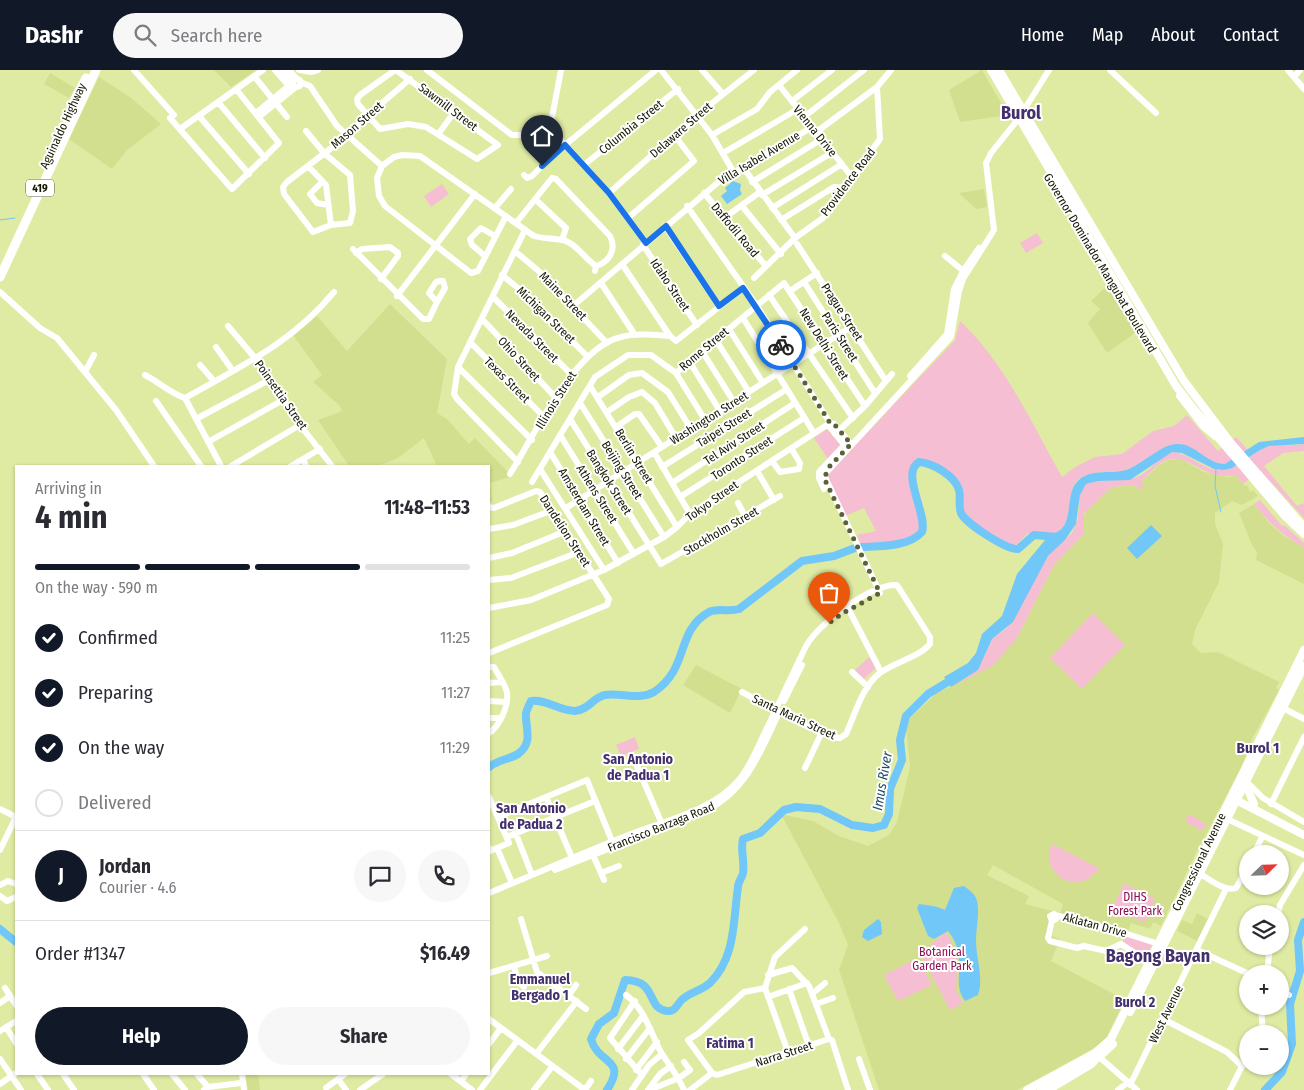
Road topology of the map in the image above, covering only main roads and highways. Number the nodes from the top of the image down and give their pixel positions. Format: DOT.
graph roads {
  1 [pos="90,70"];
  2 [pos="96,70"];
  3 [pos="991,70"];
  4 [pos="999,70"];
  5 [pos="1019,115"];
  6 [pos="43,176"];
  7 [pos="30,204"];
  8 [pos="0,264"];
  9 [pos="0,277"];
  10 [pos="1254,475"];
  11 [pos="1304,526"];
  12 [pos="1304,534"];
  13 [pos="1304,650"];
  14 [pos="1304,666"];
  15 [pos="1245,782"];
  16 [pos="1234,797"];
  17 [pos="1254,804"];
  18 [pos="1270,817"];
  19 [pos="1304,835"];
  20 [pos="1097,1055"];
  21 [pos="1027,1090"];
  22 [pos="1040,1090"];
  1 -- 6 [label="highway, Aguinaldo Highway / 419"];
  2 -- 6 [label="highway, Aguinaldo Highway / 419"];
  3 -- 5 [label="main road, Governor Dominador Mangubat Boulevard"];
  4 -- 5 [label="main road, Governor Dominador Mangubat Boulevard"];
  5 -- 10 [label="main road, Governor Dominador Mangubat Boulevard"];
  6 -- 7 [label="highway, Aguinaldo Highway / 419"];
  7 -- 8 [label="highway, Aguinaldo Highway / 419"];
  7 -- 9 [label="highway, Aguinaldo Highway / 419"];
  10 -- 11 [label="main road, Governor Dominador Mangubat Boulevard"];
  10 -- 12 [label="main road, Governor Dominador Mangubat Boulevard"];
  13 -- 16 [label="main road, Congressional Avenue"];
  14 -- 15 [label="main road, Congressional Avenue"];
  15 -- 16 [label="main road, Congressional Avenue"];
  15 -- 17 [label="main road"];
  16 -- 17 [label="main road"];
  16 -- 18 [label="main road"];
  16 -- 20 [label="main road, Congressional Avenue"];
  17 -- 18 [label="main road"];
  18 -- 19 [label="main road"];
  20 -- 21 [label="main road, Congressional Avenue"];
  20 -- 22 [label="main road, Congressional Avenue"];
}
